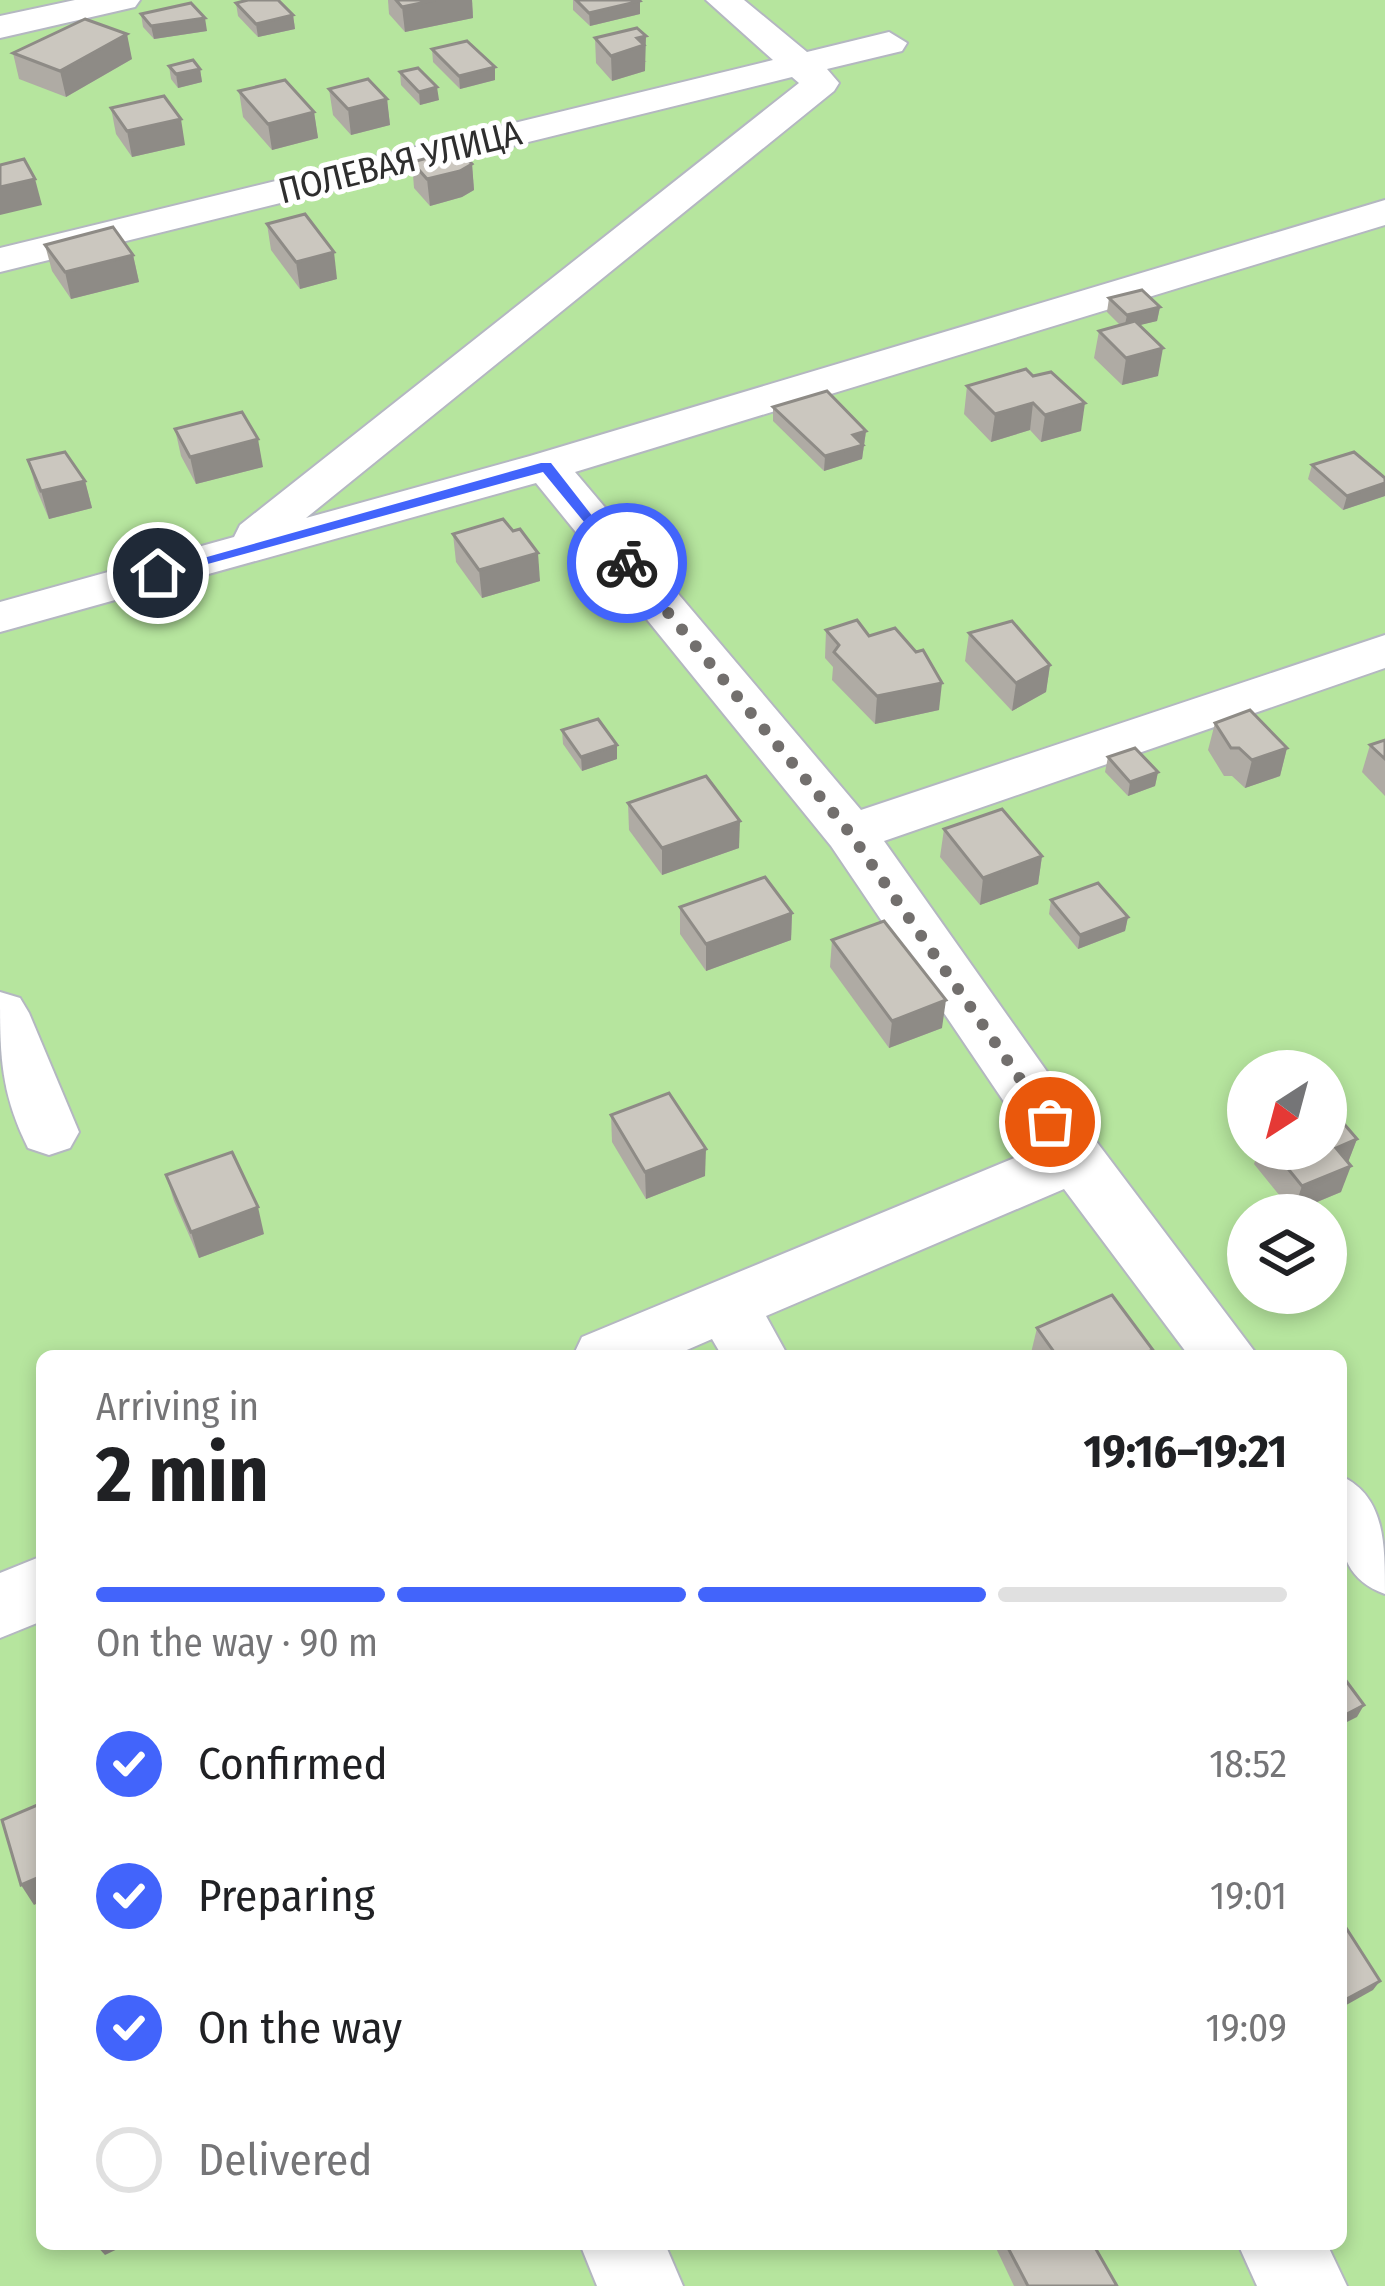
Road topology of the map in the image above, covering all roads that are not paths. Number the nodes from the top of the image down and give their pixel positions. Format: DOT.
graph roads {
  1 [pos="123,0"];
  2 [pos="723,0"];
  3 [pos="0,27"];
  4 [pos="889,43"];
  5 [pos="800,64"];
  6 [pos="1385,212"];
  7 [pos="0,260"];
  8 [pos="546,466"];
  9 [pos="237,550"];
  10 [pos="0,617"];
  11 [pos="1378,662"];
  12 [pos="850,833"];
  13 [pos="0,1012"];
  14 [pos="50,1132"];
  15 [pos="1075,1158"];
  16 [pos="742,1332"];
  17 [pos="639,1350"];
  18 [pos="1221,1350"];
  19 [pos="1347,1513"];
  20 [pos="1385,1563"];
  21 [pos="36,1591"];
  22 [pos="0,1606"];
  23 [pos="625,2250"];
  24 [pos="1283,2250"];
  25 [pos="640,2286"];
  26 [pos="1304,2286"];
  1 -- 3 [label="street"];
  2 -- 5 [label="street"];
  4 -- 5 [label="street, ПОЛЕВАЯ УЛИЦА"];
  5 -- 7 [label="street, ПОЛЕВАЯ УЛИЦА"];
  5 -- 9 [label="street"];
  6 -- 8 [label="street"];
  8 -- 9 [label="street"];
  8 -- 12 [label="street"];
  9 -- 10 [label="street"];
  11 -- 12 [label="street"];
  12 -- 15 [label="street"];
  13 -- 14 [label="street"];
  15 -- 16 [label="street"];
  15 -- 18 [label="street"];
  16 -- 17 [label="street"];
  19 -- 20 [label="street"];
  21 -- 22 [label="street"];
  23 -- 25 [label="street"];
  24 -- 26 [label="street"];
}
